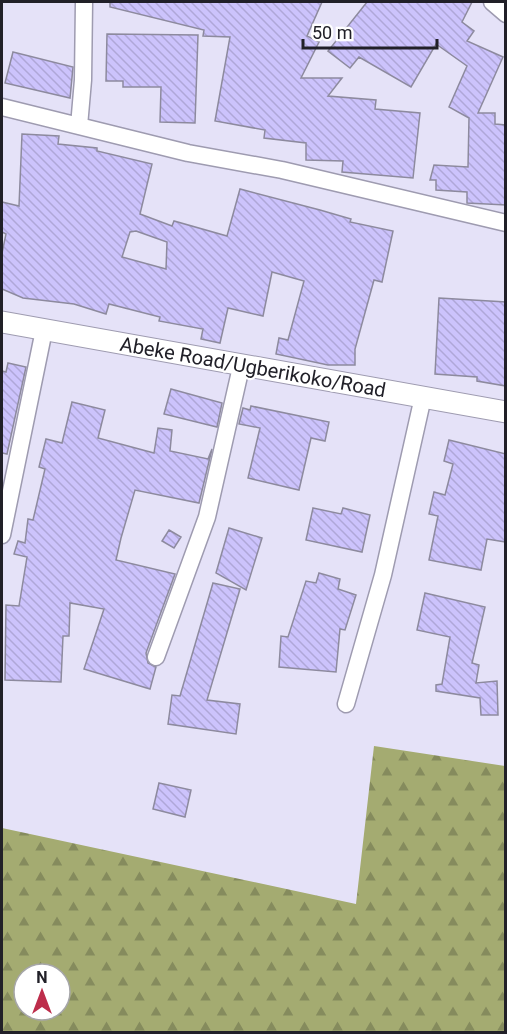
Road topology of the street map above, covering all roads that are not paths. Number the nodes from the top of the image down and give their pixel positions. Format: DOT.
graph roads {
  1 [pos="84,2"];
  2 [pos="492,2"];
  3 [pos="506,14"];
  4 [pos="2,107"];
  5 [pos="79,126"];
  6 [pos="506,223"];
  7 [pos="2,322"];
  8 [pos="44,330"];
  9 [pos="241,366"];
  10 [pos="423,397"];
  11 [pos="506,412"];
  12 [pos="2,535"];
  13 [pos="156,657"];
  14 [pos="346,704"];
  1 -- 5 [label="street"];
  2 -- 3 [label="street"];
  4 -- 5 [label="street"];
  5 -- 6 [label="street"];
  7 -- 8 [label="street, Abeke Road/Ugberikoko/Road"];
  8 -- 9 [label="street, Abeke Road/Ugberikoko/Road"];
  8 -- 12 [label="street"];
  9 -- 10 [label="street, Abeke Road/Ugberikoko/Road"];
  9 -- 13 [label="street"];
  10 -- 11 [label="street, Abeke Road/Ugberikoko/Road"];
  10 -- 14 [label="street"];
}
